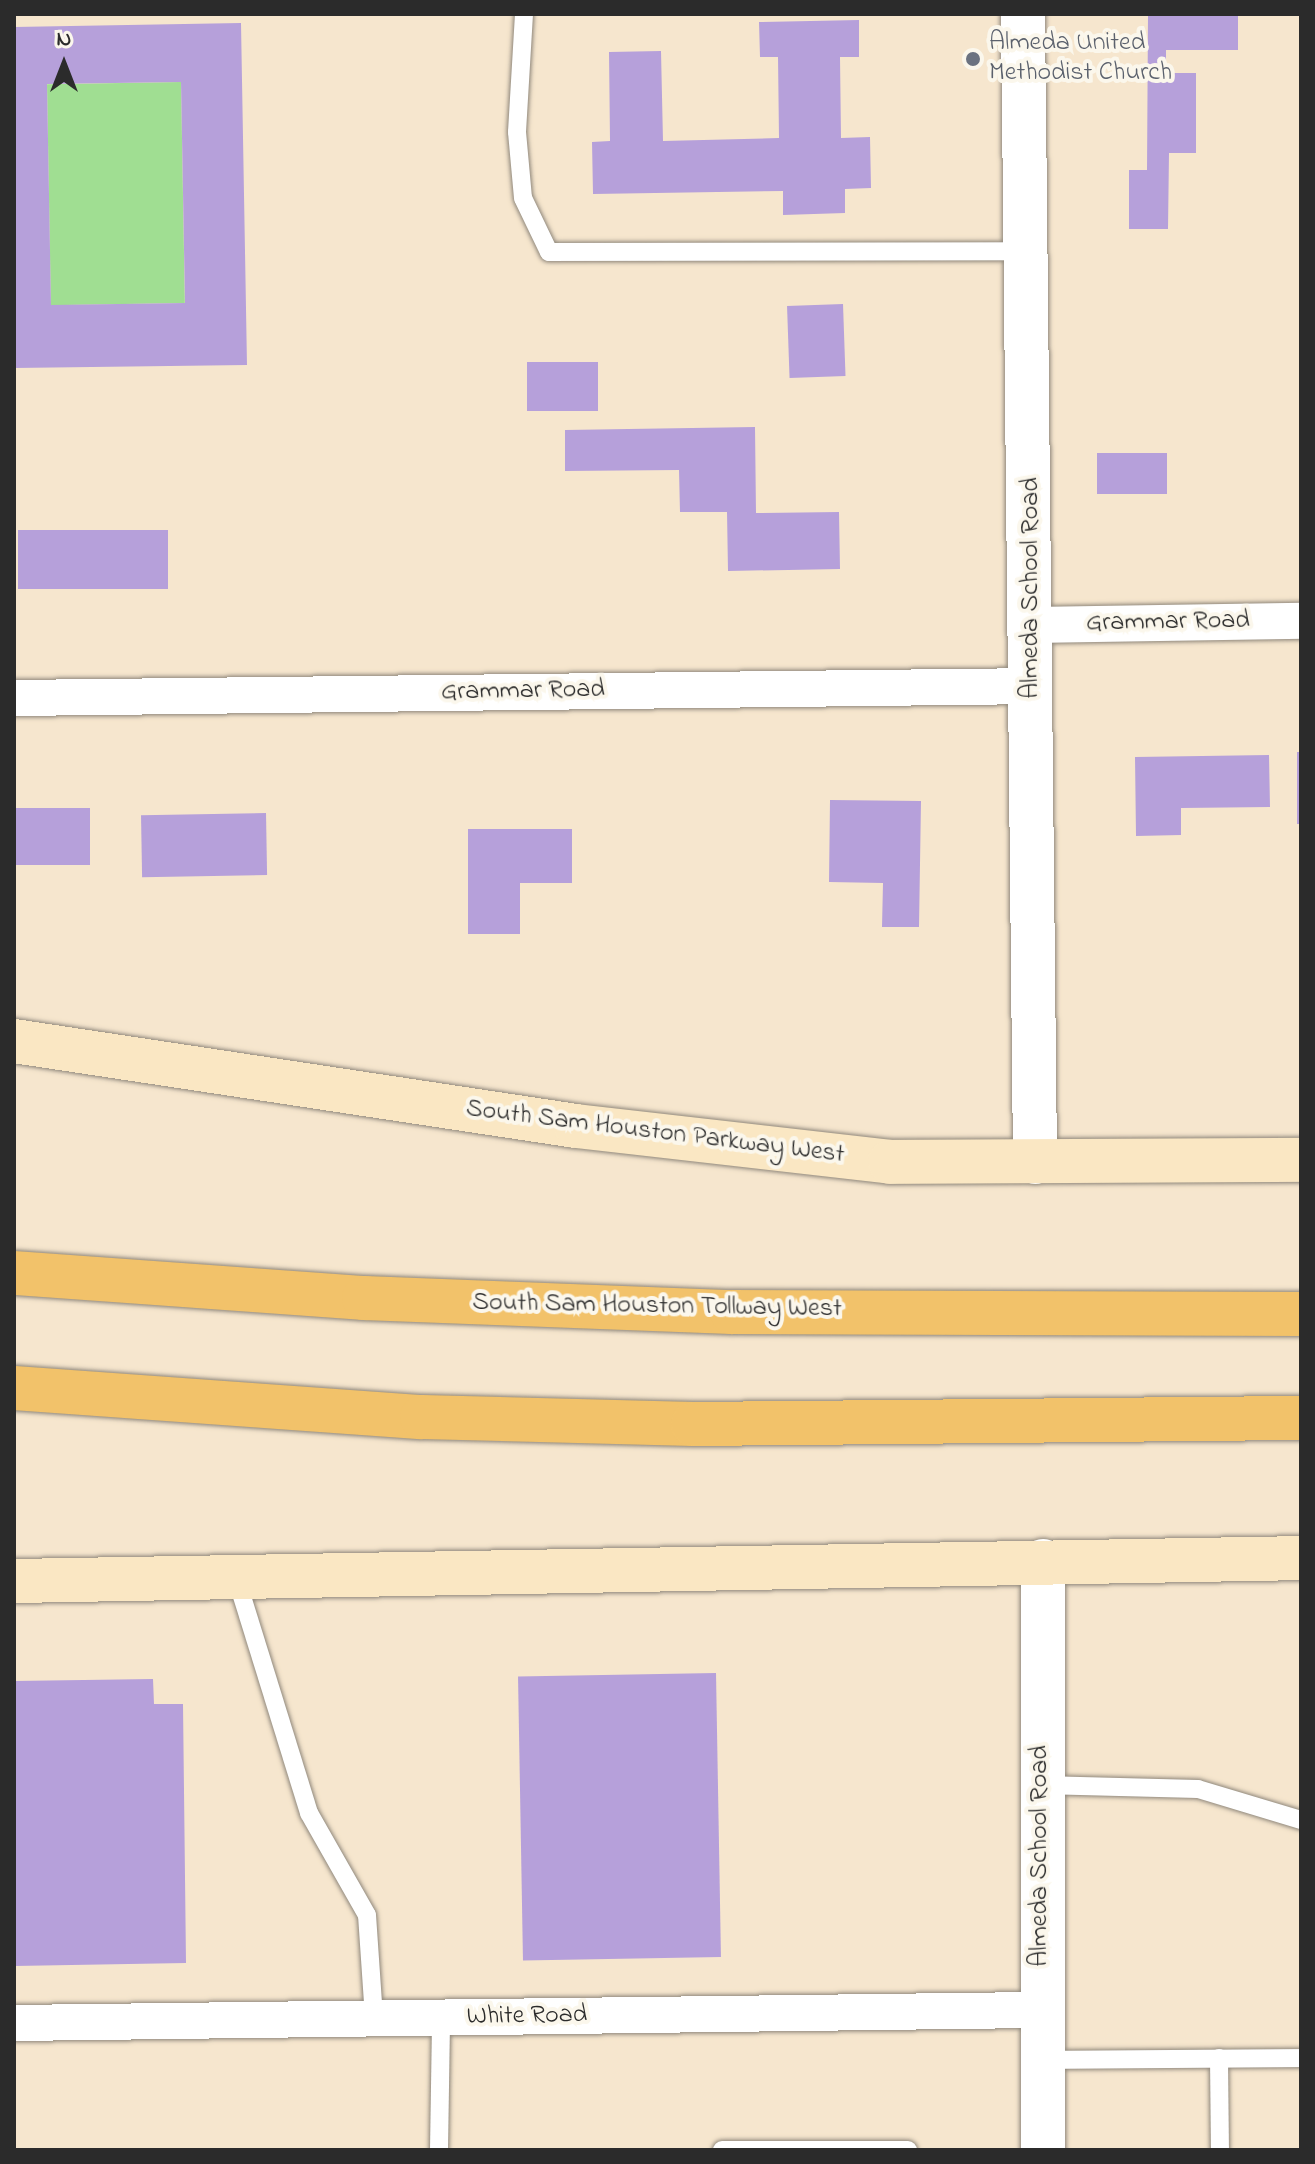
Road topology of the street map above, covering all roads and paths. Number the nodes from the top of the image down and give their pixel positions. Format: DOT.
graph roads {
  1 [pos="524,14"];
  2 [pos="1023,14"];
  3 [pos="1027,251"];
  4 [pos="1301,621"];
  5 [pos="1034,625"];
  6 [pos="1033,686"];
  7 [pos="14,698"];
  8 [pos="14,1041"];
  9 [pos="1301,1160"];
  10 [pos="1035,1162"];
  11 [pos="14,1273"];
  12 [pos="1301,1299"];
  13 [pos="958,1312"];
  14 [pos="1301,1314"];
  15 [pos="14,1388"];
  16 [pos="1301,1418"];
  17 [pos="1301,1558"];
  18 [pos="1043,1561"];
  19 [pos="236,1577"];
  20 [pos="14,1581"];
  21 [pos="1041,1785"];
  22 [pos="1301,1820"];
  23 [pos="1040,2010"];
  24 [pos="374,2018"];
  25 [pos="441,2018"];
  26 [pos="14,2023"];
  27 [pos="1219,2058"];
  28 [pos="1301,2058"];
  29 [pos="1041,2060"];
  30 [pos="439,2150"];
  31 [pos="722,2150"];
  32 [pos="908,2150"];
  33 [pos="1043,2150"];
  34 [pos="1220,2150"];
  1 -- 3 [label="lane"];
  2 -- 3 [label="street, Almeda School Road"];
  3 -- 5 [label="street, Almeda School Road"];
  4 -- 5 [label="street, Grammar Road"];
  5 -- 6 [label="street, Almeda School Road"];
  6 -- 7 [label="street, Grammar Road"];
  6 -- 10 [label="street, Almeda School Road"];
  8 -- 10 [label="main road, South Sam Houston Parkway West"];
  9 -- 10 [label="main road, South Sam Houston Parkway West"];
  11 -- 13 [label="highway, South Sam Houston Tollway West"];
  12 -- 13 [label="highway"];
  13 -- 14 [label="highway, South Sam Houston Tollway West"];
  15 -- 16 [label="highway"];
  17 -- 18 [label="main road"];
  18 -- 19 [label="main road"];
  18 -- 21 [label="street, Almeda School Road"];
  19 -- 20 [label="main road"];
  19 -- 24 [label="lane"];
  21 -- 22 [label="lane"];
  21 -- 23 [label="street, Almeda School Road"];
  23 -- 25 [label="street, White Road"];
  23 -- 29 [label="street, Almeda School Road"];
  24 -- 25 [label="street, White Road"];
  24 -- 26 [label="street, White Road"];
  25 -- 30 [label="lane"];
  27 -- 28 [label="lane"];
  27 -- 29 [label="lane"];
  27 -- 34 [label="lane"];
  29 -- 33 [label="street, Almeda School Road"];
  31 -- 32 [label="lane"];
}
